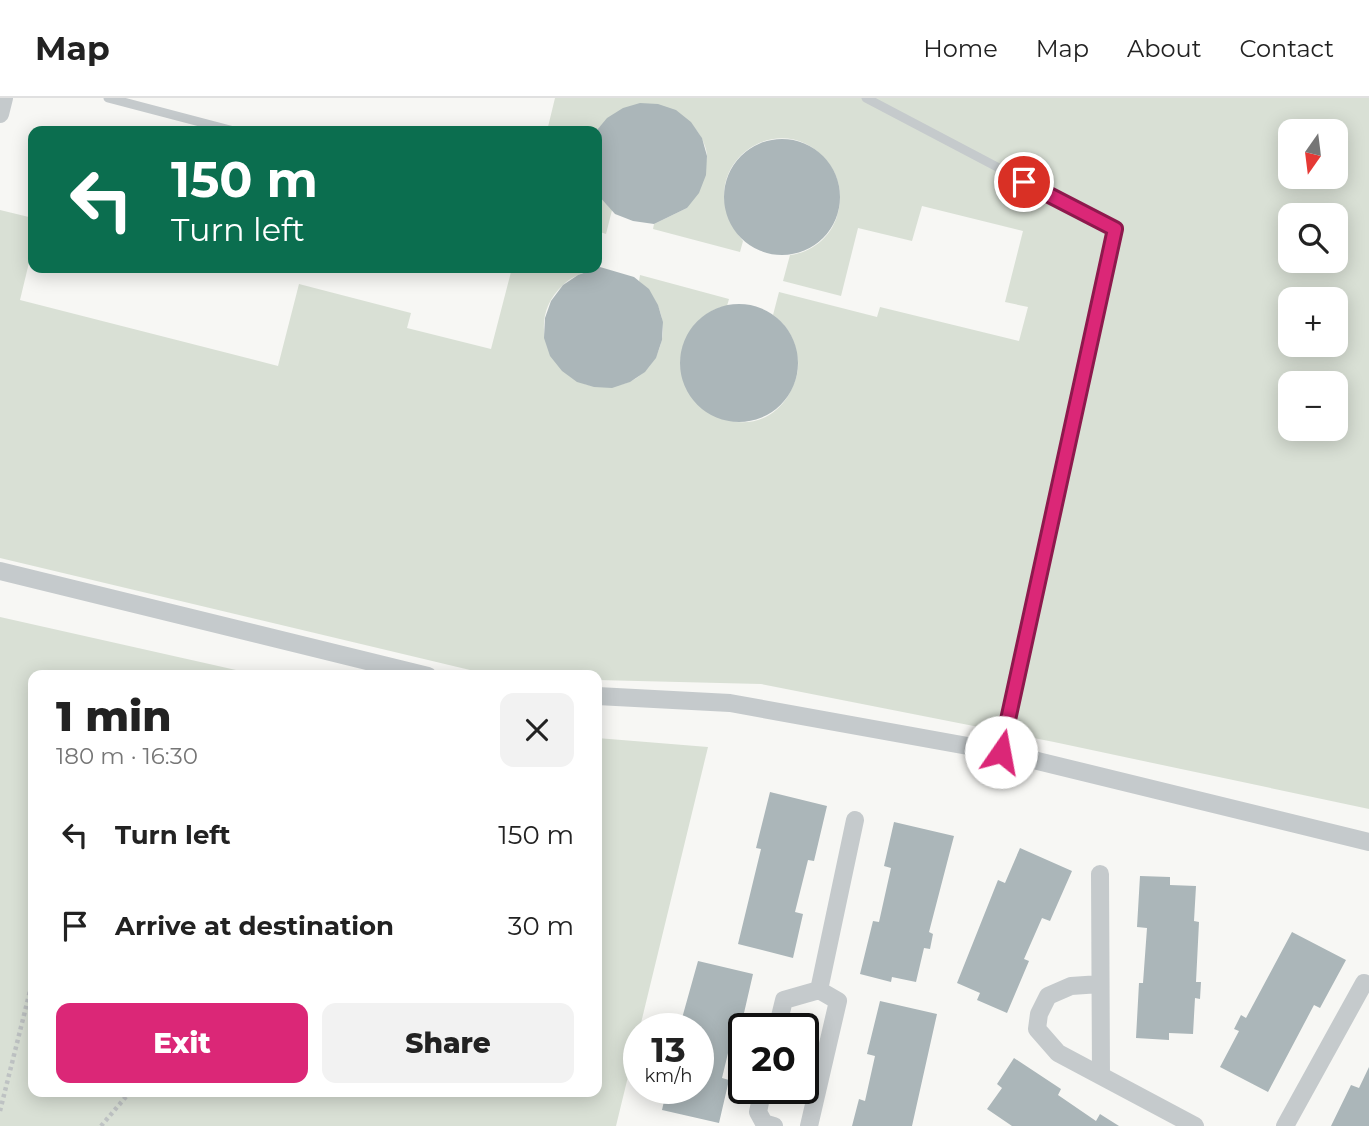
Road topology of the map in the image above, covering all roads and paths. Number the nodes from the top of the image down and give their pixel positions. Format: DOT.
graph roads {
  1 [pos="4,98"];
  2 [pos="108,98"];
  3 [pos="866,98"];
  4 [pos="0,114"];
  5 [pos="215,126"];
  6 [pos="0,571"];
  7 [pos="404,670"];
  8 [pos="602,696"];
  9 [pos="1001,752"];
  10 [pos="855,820"];
  11 [pos="1369,842"];
  12 [pos="1100,874"];
  13 [pos="1100,984"];
  14 [pos="1364,984"];
  15 [pos="819,990"];
  16 [pos="28,999"];
  17 [pos="781,1013"];
  18 [pos="1101,1076"];
  19 [pos="126,1097"];
  20 [pos="760,1104"];
  21 [pos="0,1111"];
  22 [pos="101,1126"];
  23 [pos="774,1126"];
  24 [pos="809,1126"];
  25 [pos="1195,1126"];
  26 [pos="1285,1126"];
  1 -- 4 [label="street"];
  2 -- 5 [label="lane"];
  3 -- 9 [label="lane"];
  6 -- 7 [label="street"];
  8 -- 9 [label="street"];
  9 -- 11 [label="street"];
  10 -- 15 [label="street"];
  12 -- 13 [label="street"];
  13 -- 18 [label="street"];
  13 -- 18 [label="street"];
  14 -- 26 [label="street"];
  15 -- 17 [label="street"];
  15 -- 24 [label="street"];
  16 -- 21 [label="path"];
  18 -- 25 [label="street"];
  19 -- 22 [label="path"];
  20 -- 23 [label="street"];
}
